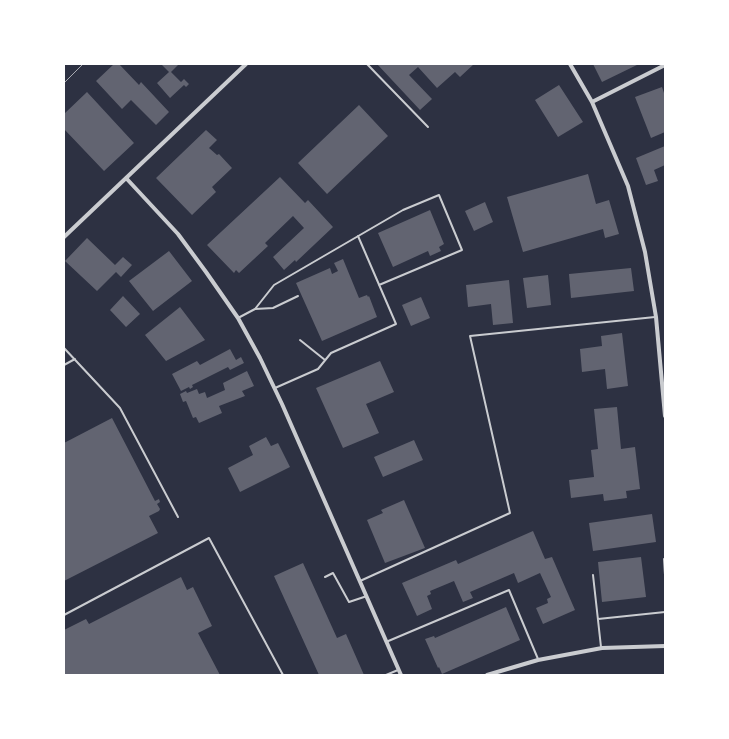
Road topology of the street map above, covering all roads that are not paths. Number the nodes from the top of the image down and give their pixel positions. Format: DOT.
graph roads {
  1 [pos="246,64"];
  2 [pos="367,64"];
  3 [pos="570,64"];
  4 [pos="665,65"];
  5 [pos="592,102"];
  6 [pos="428,126"];
  7 [pos="126,178"];
  8 [pos="358,236"];
  9 [pos="64,237"];
  10 [pos="379,285"];
  11 [pos="298,296"];
  12 [pos="255,309"];
  13 [pos="656,317"];
  14 [pos="238,318"];
  15 [pos="300,340"];
  16 [pos="64,348"];
  17 [pos="75,359"];
  18 [pos="325,360"];
  19 [pos="64,365"];
  20 [pos="274,388"];
  21 [pos="665,416"];
  22 [pos="178,518"];
  23 [pos="664,559"];
  24 [pos="593,575"];
  25 [pos="665,575"];
  26 [pos="325,577"];
  27 [pos="360,581"];
  28 [pos="367,596"];
  29 [pos="665,612"];
  30 [pos="64,615"];
  31 [pos="598,619"];
  32 [pos="386,642"];
  33 [pos="665,646"];
  34 [pos="602,648"];
  35 [pos="538,660"];
  36 [pos="398,670"];
  37 [pos="283,675"];
  38 [pos="386,675"];
  39 [pos="400,675"];
  40 [pos="487,675"];
  1 -- 7 [label="street"];
  2 -- 6 [label="lane"];
  3 -- 5 [label="street"];
  4 -- 5 [label="street"];
  5 -- 13 [label="street"];
  7 -- 9 [label="street"];
  7 -- 14 [label="street"];
  8 -- 10 [label="lane"];
  8 -- 10 [label="lane"];
  8 -- 12 [label="lane"];
  10 -- 18 [label="lane"];
  11 -- 12 [label="lane"];
  12 -- 14 [label="lane"];
  13 -- 21 [label="street"];
  13 -- 27 [label="lane"];
  14 -- 20 [label="street"];
  15 -- 18 [label="lane"];
  16 -- 17 [label="lane"];
  17 -- 19 [label="lane"];
  17 -- 22 [label="lane"];
  18 -- 20 [label="lane"];
  20 -- 27 [label="street"];
  23 -- 25 [label="lane"];
  24 -- 31 [label="lane"];
  26 -- 28 [label="lane"];
  27 -- 28 [label="street"];
  28 -- 32 [label="street"];
  29 -- 31 [label="lane"];
  30 -- 37 [label="lane"];
  31 -- 34 [label="lane"];
  32 -- 35 [label="lane"];
  32 -- 36 [label="street"];
  33 -- 34 [label="street"];
  34 -- 35 [label="street"];
  35 -- 40 [label="street"];
  36 -- 38 [label="lane"];
  36 -- 39 [label="street"];
}
